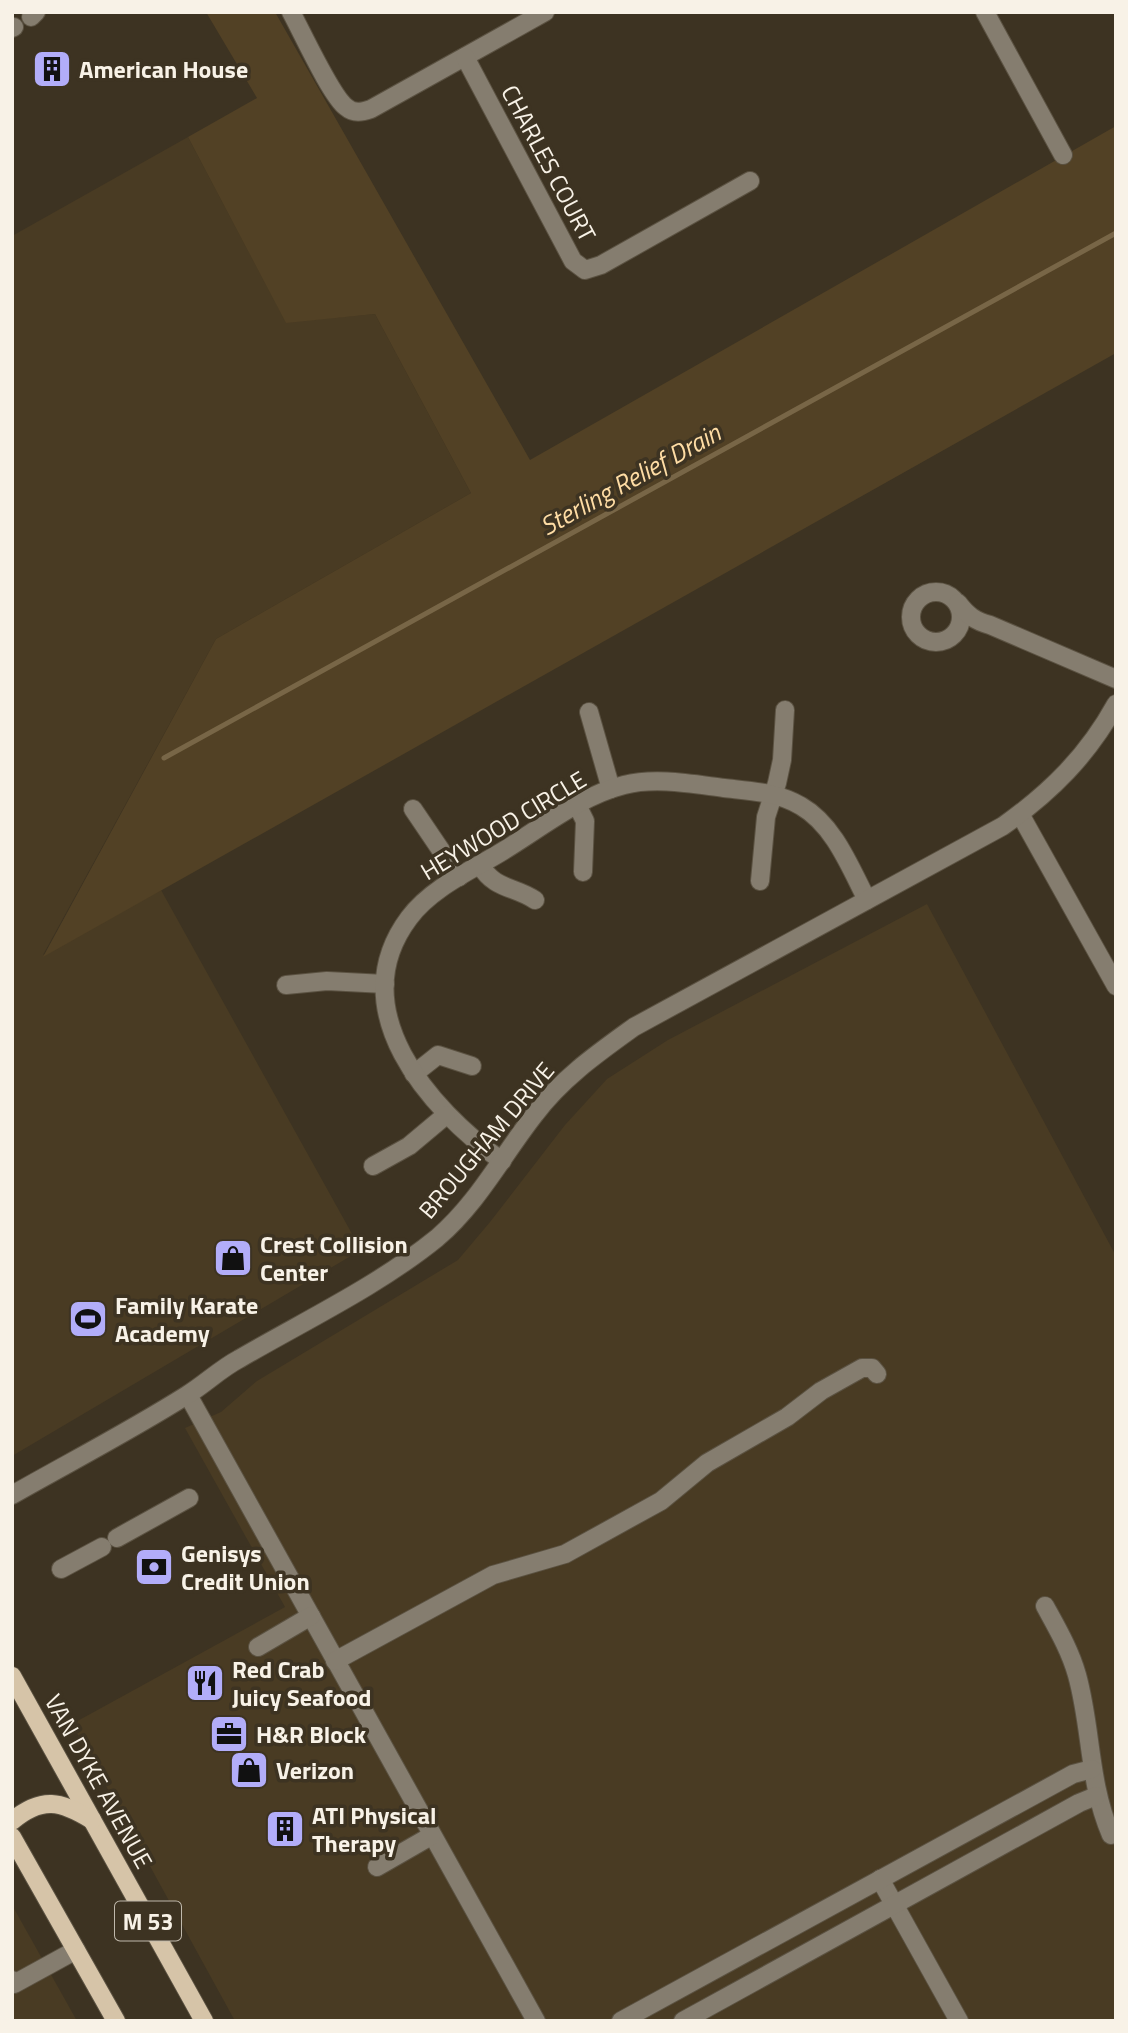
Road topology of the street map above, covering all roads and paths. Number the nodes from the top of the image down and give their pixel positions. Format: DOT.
graph roads {
  1 [pos="291,12"];
  2 [pos="545,12"];
  3 [pos="985,12"];
  4 [pos="466,57"];
  5 [pos="1063,155"];
  6 [pos="750,181"];
  7 [pos="958,603"];
  8 [pos="978,622"];
  9 [pos="955,635"];
  10 [pos="1116,679"];
  11 [pos="1116,704"];
  12 [pos="785,710"];
  13 [pos="589,712"];
  14 [pos="611,789"];
  15 [pos="773,795"];
  16 [pos="577,805"];
  17 [pos="413,809"];
  18 [pos="1020,814"];
  19 [pos="480,865"];
  20 [pos="583,872"];
  21 [pos="459,877"];
  22 [pos="760,881"];
  23 [pos="535,900"];
  24 [pos="867,900"];
  25 [pos="385,984"];
  26 [pos="286,985"];
  27 [pos="1116,986"];
  28 [pos="472,1066"];
  29 [pos="414,1074"];
  30 [pos="446,1115"];
  31 [pos="502,1161"];
  32 [pos="373,1166"];
  33 [pos="877,1374"];
  34 [pos="188,1395"];
  35 [pos="12,1495"];
  36 [pos="189,1498"];
  37 [pos="61,1569"];
  38 [pos="1045,1606"];
  39 [pos="311,1616"];
  40 [pos="258,1647"];
  41 [pos="335,1661"];
  42 [pos="12,1675"];
  43 [pos="1092,1769"];
  44 [pos="1096,1796"];
  45 [pos="92,1820"];
  46 [pos="12,1821"];
  47 [pos="1111,1835"];
  48 [pos="431,1836"];
  49 [pos="12,1837"];
  50 [pos="377,1867"];
  51 [pos="880,1879"];
  52 [pos="895,1904"];
  53 [pos="76,1951"];
  54 [pos="13,1983"];
  55 [pos="116,2021"];
  56 [pos="204,2021"];
  57 [pos="536,2021"];
  58 [pos="621,2021"];
  59 [pos="683,2021"];
  60 [pos="959,2021"];
  1 -- 4 [label="street"];
  2 -- 4 [label="street"];
  3 -- 5 [label="street"];
  4 -- 6 [label="street, CHARLES COURT"];
  7 -- 8 [label="street"];
  7 -- 9 [label="street"];
  7 -- 9 [label="street"];
  8 -- 9 [label="street"];
  8 -- 10 [label="street"];
  11 -- 18 [label="street, BROUGHAM DRIVE"];
  12 -- 15 [label="street"];
  13 -- 14 [label="street"];
  14 -- 15 [label="street, HEYWOOD CIRCLE"];
  14 -- 16 [label="street, HEYWOOD CIRCLE"];
  15 -- 22 [label="street"];
  15 -- 24 [label="street, HEYWOOD CIRCLE"];
  16 -- 19 [label="street, HEYWOOD CIRCLE"];
  16 -- 20 [label="street"];
  17 -- 21 [label="street"];
  18 -- 24 [label="street, BROUGHAM DRIVE"];
  18 -- 27 [label="street"];
  19 -- 21 [label="street, HEYWOOD CIRCLE"];
  19 -- 23 [label="street"];
  21 -- 25 [label="street, HEYWOOD CIRCLE"];
  24 -- 31 [label="street, BROUGHAM DRIVE"];
  25 -- 26 [label="street"];
  25 -- 29 [label="street, HEYWOOD CIRCLE"];
  28 -- 29 [label="street"];
  29 -- 30 [label="street, HEYWOOD CIRCLE"];
  30 -- 31 [label="street, HEYWOOD CIRCLE"];
  30 -- 32 [label="street"];
  31 -- 34 [label="street, BROUGHAM DRIVE"];
  33 -- 41 [label="street"];
  34 -- 35 [label="street, BROUGHAM DRIVE"];
  34 -- 39 [label="street"];
  36 -- 37 [label="street"];
  38 -- 43 [label="street"];
  39 -- 40 [label="street"];
  39 -- 41 [label="street"];
  41 -- 48 [label="street"];
  42 -- 45 [label="main road, VAN DYKE AVENUE / M 53"];
  43 -- 44 [label="street"];
  43 -- 51 [label="street"];
  44 -- 47 [label="street"];
  44 -- 52 [label="street"];
  45 -- 46 [label="main road"];
  45 -- 56 [label="main road, VAN DYKE AVENUE / M 53"];
  48 -- 50 [label="street"];
  48 -- 57 [label="street"];
  49 -- 53 [label="main road"];
  51 -- 52 [label="street"];
  51 -- 58 [label="street"];
  52 -- 59 [label="street"];
  52 -- 60 [label="street"];
  53 -- 54 [label="street"];
  53 -- 55 [label="main road"];
}
